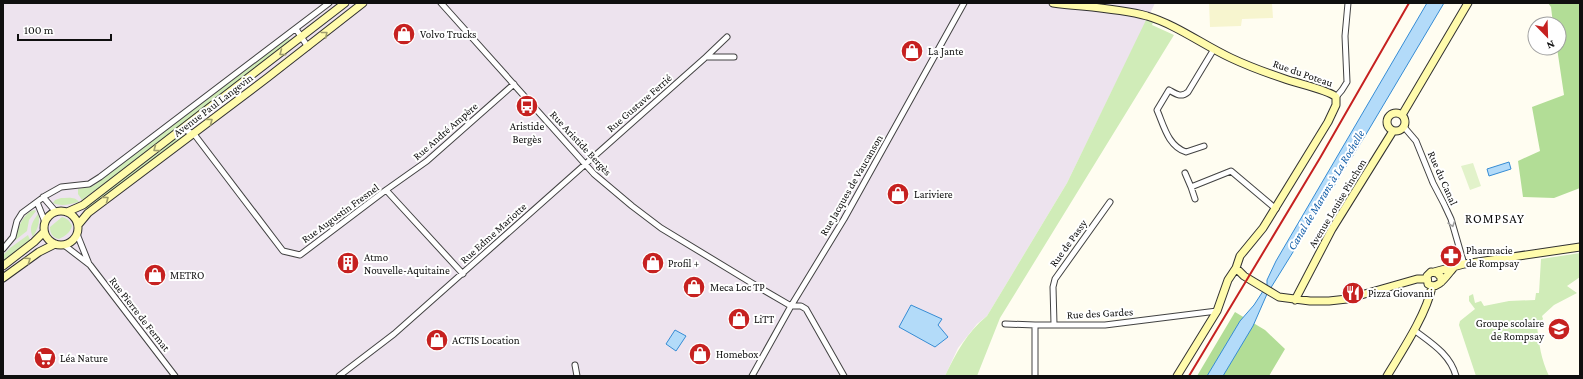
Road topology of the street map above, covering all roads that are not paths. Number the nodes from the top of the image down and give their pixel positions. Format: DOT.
graph roads {
  1 [pos="329,3"];
  2 [pos="346,3"];
  3 [pos="363,3"];
  4 [pos="441,3"];
  5 [pos="964,3"];
  6 [pos="1053,3"];
  7 [pos="1348,3"];
  8 [pos="1468,3"];
  9 [pos="296,29"];
  10 [pos="728,37"];
  11 [pos="301,38"];
  12 [pos="308,47"];
  13 [pos="1214,49"];
  14 [pos="706,57"];
  15 [pos="734,57"];
  16 [pos="514,84"];
  17 [pos="1336,98"];
  18 [pos="1402,115"];
  19 [pos="1404,127"];
  20 [pos="182,129"];
  21 [pos="1393,131"];
  22 [pos="194,134"];
  23 [pos="1204,146"];
  24 [pos="585,164"];
  25 [pos="1185,173"];
  26 [pos="1191,187"];
  27 [pos="386,190"];
  28 [pos="43,197"];
  29 [pos="1196,199"];
  30 [pos="37,202"];
  31 [pos="1110,202"];
  32 [pos="1276,209"];
  33 [pos="56,212"];
  34 [pos="67,212"];
  35 [pos="45,222"];
  36 [pos="78,225"];
  37 [pos="44,232"];
  38 [pos="77,234"];
  39 [pos="55,244"];
  40 [pos="64,245"];
  41 [pos="1580,247"];
  42 [pos="3,249"];
  43 [pos="1464,264"];
  44 [pos="90,265"];
  45 [pos="3,266"];
  46 [pos="1456,266"];
  47 [pos="1236,268"];
  48 [pos="1434,272"];
  49 [pos="463,274"];
  50 [pos="3,278"];
  51 [pos="1426,279"];
  52 [pos="1441,282"];
  53 [pos="1432,287"];
  54 [pos="1302,288"];
  55 [pos="1295,300"];
  56 [pos="1310,301"];
  57 [pos="791,306"];
  58 [pos="1217,311"];
  59 [pos="1005,324"];
  60 [pos="1054,324"];
  61 [pos="1035,325"];
  62 [pos="1414,330"];
  63 [pos="574,365"];
  64 [pos="175,376"];
  65 [pos="339,376"];
  66 [pos="577,376"];
  67 [pos="752,376"];
  68 [pos="844,376"];
  69 [pos="1035,376"];
  70 [pos="1177,376"];
  71 [pos="1387,376"];
  72 [pos="1456,376"];
  1 -- 9 [label="street"];
  2 -- 11 [label="street, Avenue Paul Langevin"];
  12 -- 3 [label="street, Avenue Paul Langevin, one-way"];
  4 -- 16 [label="street, Rue Aristide Bergès"];
  5 -- 57 [label="street, Rue Jacques de Vaucanson"];
  6 -- 13 [label="street, Rue du Poteau"];
  7 -- 17 [label="street"];
  8 -- 18 [label="street"];
  9 -- 11 [label="street"];
  9 -- 28 [label="street"];
  10 -- 14 [label="street, Rue Gustave Ferrié"];
  11 -- 12 [label="street"];
  11 -- 20 [label="street, Avenue Paul Langevin, one-way"];
  22 -- 12 [label="street, Avenue Paul Langevin, one-way"];
  13 -- 17 [label="street, Rue du Poteau"];
  13 -- 23 [label="street"];
  14 -- 15 [label="street"];
  14 -- 24 [label="street, Rue Gustave Ferrié"];
  16 -- 24 [label="street, Rue Aristide Bergès"];
  16 -- 27 [label="street, Rue André Ampère"];
  17 -- 32 [label="street, Rue du Poteau"];
  18 -- 19 [label="street"];
  18 -- 21 [label="street"];
  19 -- 21 [label="street"];
  19 -- 43 [label="street, Rue du Canal, one-way"];
  20 -- 22 [label="street"];
  20 -- 34 [label="street, Avenue Paul Langevin, one-way"];
  21 -- 54 [label="street, Avenue Louise Pinchon"];
  22 -- 27 [label="street, Rue Augustin Fresnel"];
  36 -- 22 [label="street, Avenue Paul Langevin, one-way"];
  24 -- 49 [label="street, Rue Edme Mariotte"];
  24 -- 57 [label="street, Rue Aristide Bergès"];
  25 -- 26 [label="street"];
  26 -- 29 [label="street"];
  26 -- 32 [label="street"];
  27 -- 49 [label="street, Rue Augustin Fresnel"];
  28 -- 30 [label="street"];
  28 -- 33 [label="street"];
  30 -- 35 [label="street"];
  30 -- 42 [label="street"];
  31 -- 60 [label="street, Rue de Passy"];
  32 -- 47 [label="street, Rue du Poteau"];
  33 -- 34 [label="street"];
  33 -- 35 [label="street"];
  34 -- 36 [label="street"];
  35 -- 37 [label="street"];
  36 -- 38 [label="street"];
  37 -- 39 [label="street"];
  37 -- 45 [label="street"];
  38 -- 40 [label="street"];
  38 -- 44 [label="street, Rue Pierre de Fermat"];
  39 -- 40 [label="street"];
  50 -- 39 [label="street, one-way"];
  40 -- 44 [label="street, Rue Pierre de Fermat"];
  41 -- 43 [label="street"];
  43 -- 46 [label="street"];
  44 -- 64 [label="street, Rue Pierre de Fermat"];
  46 -- 48 [label="street"];
  46 -- 52 [label="street"];
  47 -- 55 [label="street"];
  47 -- 58 [label="street, Rue du Poteau"];
  48 -- 51 [label="street"];
  48 -- 52 [label="street"];
  49 -- 65 [label="street, Rue Edme Mariotte"];
  51 -- 53 [label="street"];
  51 -- 56 [label="street"];
  52 -- 53 [label="street"];
  53 -- 62 [label="street"];
  54 -- 55 [label="street, Avenue Louise Pinchon"];
  54 -- 56 [label="street"];
  55 -- 56 [label="street"];
  57 -- 67 [label="street, Rue Jacques de Vaucanson"];
  57 -- 68 [label="street, Rue Aristide Bergès"];
  58 -- 60 [label="street, Rue des Gardes"];
  58 -- 70 [label="street, Rue du Poteau"];
  59 -- 61 [label="street, Rue des Gardes"];
  60 -- 61 [label="street, Rue des Gardes"];
  61 -- 69 [label="street"];
  62 -- 71 [label="street"];
  62 -- 72 [label="street"];
  63 -- 66 [label="street"];
}
